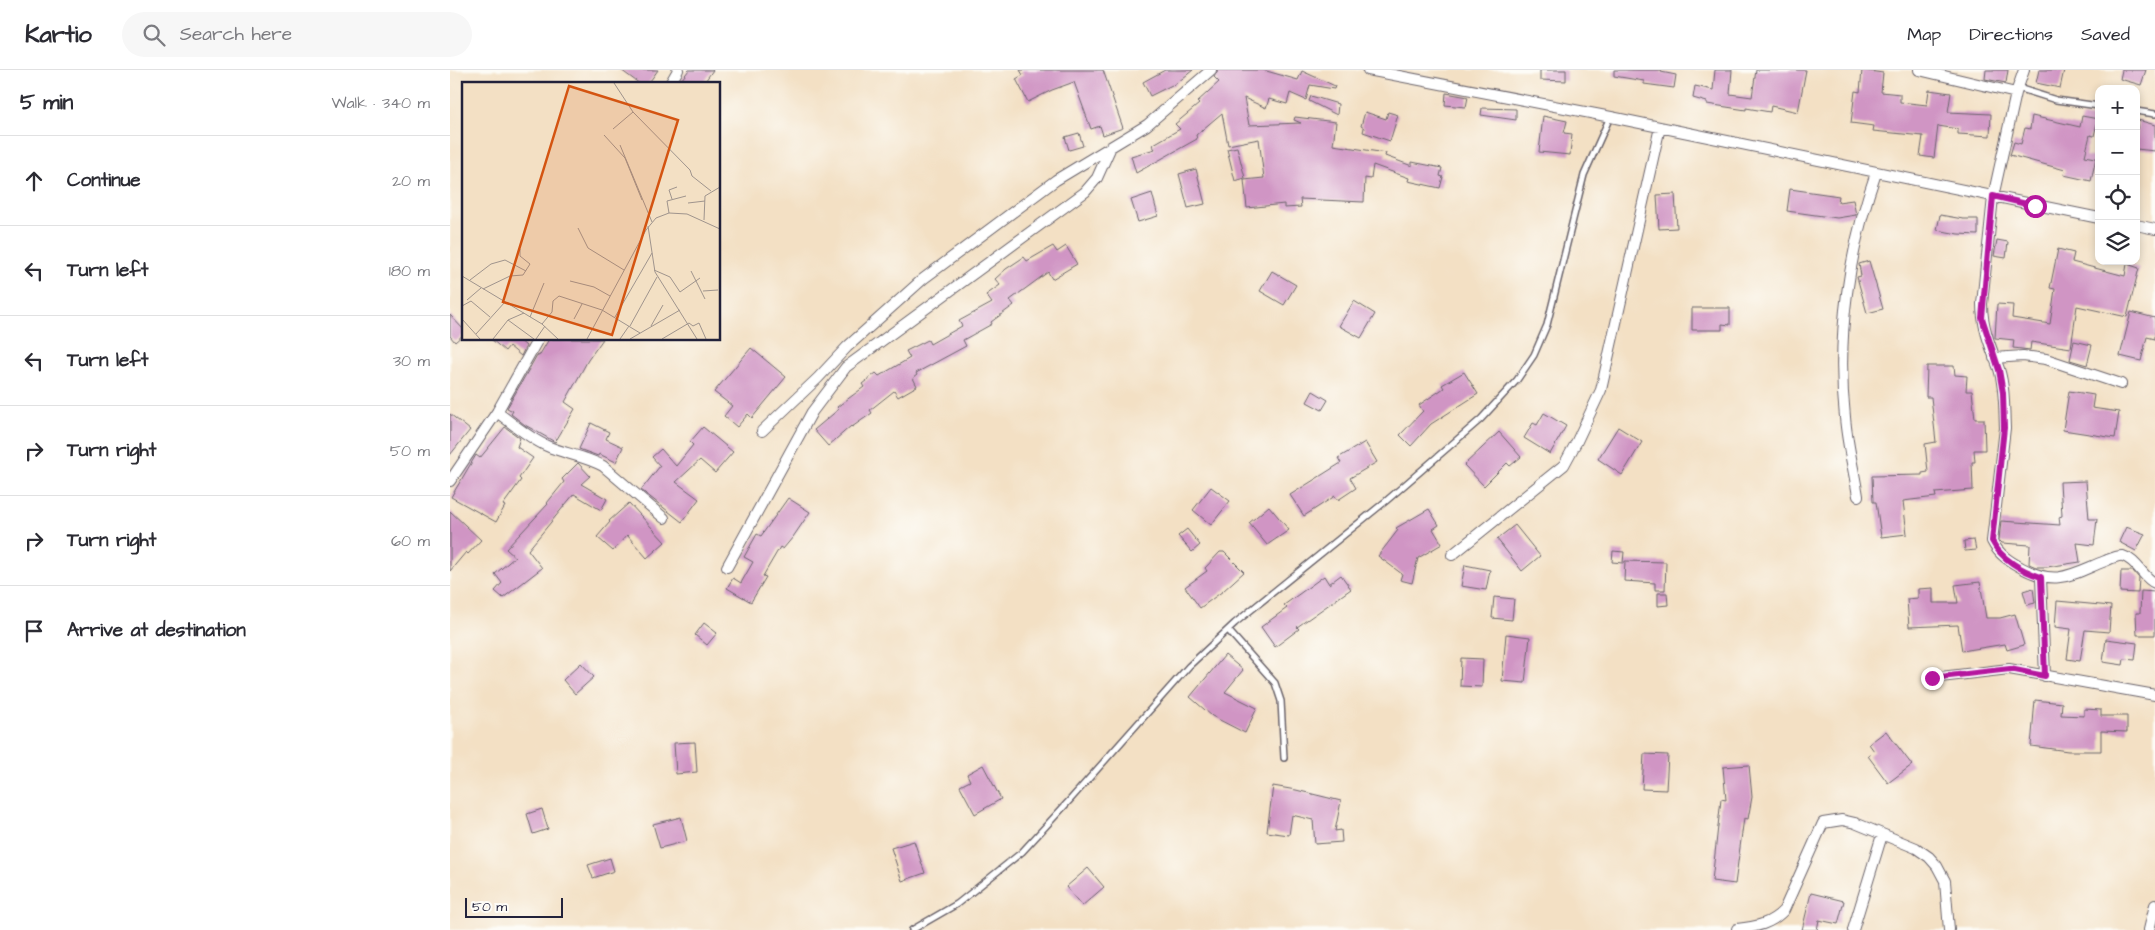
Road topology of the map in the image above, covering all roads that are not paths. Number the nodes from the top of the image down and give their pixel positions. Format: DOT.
graph roads {
  1 [pos="678,70"];
  2 [pos="1211,70"];
  3 [pos="1368,70"];
  4 [pos="1919,70"];
  5 [pos="2024,70"];
  6 [pos="671,82"];
  7 [pos="2017,90"];
  8 [pos="2095,105"];
  9 [pos="2140,112"];
  10 [pos="2155,114"];
  11 [pos="1611,117"];
  12 [pos="1660,127"];
  13 [pos="1110,149"];
  14 [pos="1876,173"];
  15 [pos="1993,196"];
  16 [pos="2095,217"];
  17 [pos="2140,226"];
  18 [pos="2155,229"];
  19 [pos="537,340"];
  20 [pos="1994,358"];
  21 [pos="2121,384"];
  22 [pos="498,412"];
  23 [pos="762,431"];
  24 [pos="450,481"];
  25 [pos="1858,496"];
  26 [pos="664,518"];
  27 [pos="1452,555"];
  28 [pos="727,567"];
  29 [pos="2041,577"];
  30 [pos="2155,583"];
  31 [pos="1228,630"];
  32 [pos="2045,676"];
  33 [pos="1932,678"];
  34 [pos="2155,695"];
  35 [pos="1284,758"];
  36 [pos="1882,835"];
  37 [pos="2155,906"];
  38 [pos="2152,925"];
  39 [pos="1736,929"];
  40 [pos="912,930"];
  41 [pos="1853,930"];
  42 [pos="1949,930"];
  1 -- 6 [label="street"];
  2 -- 13 [label="street"];
  3 -- 11 [label="street"];
  4 -- 7 [label="street"];
  5 -- 7 [label="street"];
  7 -- 8 [label="lane"];
  7 -- 15 [label="street"];
  9 -- 10 [label="lane"];
  11 -- 12 [label="street"];
  11 -- 31 [label="lane"];
  12 -- 14 [label="street"];
  12 -- 27 [label="street"];
  13 -- 23 [label="street"];
  13 -- 28 [label="street"];
  14 -- 15 [label="street"];
  14 -- 25 [label="street"];
  15 -- 16 [label="street"];
  15 -- 20 [label="street"];
  17 -- 18 [label="street"];
  19 -- 22 [label="street"];
  20 -- 21 [label="street"];
  20 -- 29 [label="street"];
  22 -- 24 [label="street"];
  22 -- 26 [label="street"];
  29 -- 30 [label="street"];
  29 -- 32 [label="street"];
  31 -- 35 [label="lane"];
  31 -- 40 [label="lane"];
  32 -- 33 [label="street"];
  32 -- 34 [label="street"];
  36 -- 39 [label="street"];
  36 -- 41 [label="street"];
  36 -- 42 [label="street"];
  37 -- 38 [label="street"];
}
